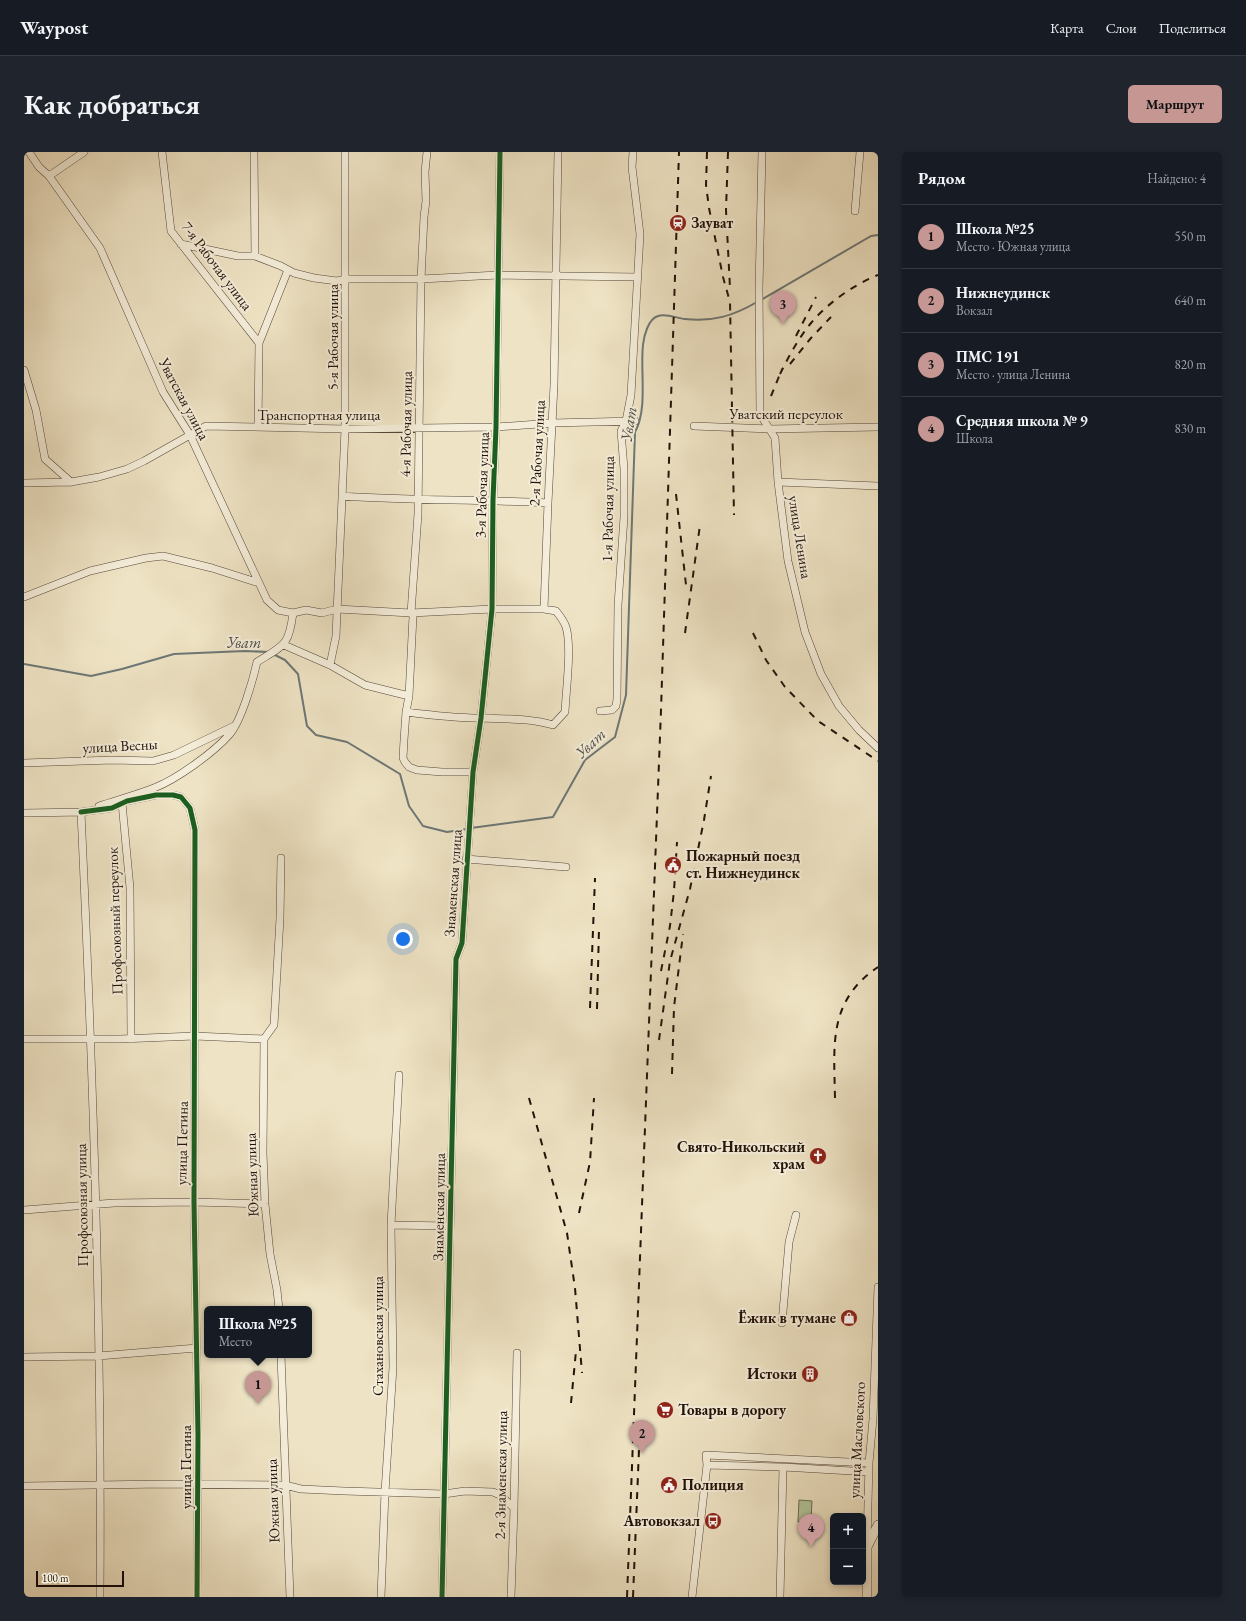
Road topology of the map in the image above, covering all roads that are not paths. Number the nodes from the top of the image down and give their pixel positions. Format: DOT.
graph roads {
  1 [pos="29,152"];
  2 [pos="84,152"];
  3 [pos="162,152"];
  4 [pos="254,152"];
  5 [pos="345,152"];
  6 [pos="427,152"];
  7 [pos="500,152"];
  8 [pos="558,152"];
  9 [pos="633,152"];
  10 [pos="762,152"];
  11 [pos="860,152"];
  12 [pos="72,155"];
  13 [pos="49,176"];
  14 [pos="855,211"];
  15 [pos="181,244"];
  16 [pos="255,256"];
  17 [pos="288,270"];
  18 [pos="498,276"];
  19 [pos="556,276"];
  20 [pos="638,277"];
  21 [pos="346,279"];
  22 [pos="421,279"];
  23 [pos="259,343"];
  24 [pos="24,370"];
  25 [pos="626,421"];
  26 [pos="635,422"];
  27 [pos="552,423"];
  28 [pos="694,426"];
  29 [pos="258,427"];
  30 [pos="419,427"];
  31 [pos="496,427"];
  32 [pos="878,427"];
  33 [pos="345,429"];
  34 [pos="769,429"];
  35 [pos="190,435"];
  36 [pos="71,482"];
  37 [pos="778,482"];
  38 [pos="24,483"];
  39 [pos="878,486"];
  40 [pos="342,496"];
  41 [pos="418,500"];
  42 [pos="493,500"];
  43 [pos="548,503"];
  44 [pos="259,583"];
  45 [pos="24,597"];
  46 [pos="337,609"];
  47 [pos="492,609"];
  48 [pos="544,609"];
  49 [pos="411,612"];
  50 [pos="293,613"];
  51 [pos="284,645"];
  52 [pos="330,665"];
  53 [pos="409,696"];
  54 [pos="600,711"];
  55 [pos="406,712"];
  56 [pos="481,718"];
  57 [pos="234,726"];
  58 [pos="878,748"];
  59 [pos="24,763"];
  60 [pos="473,772"];
  61 [pos="122,803"];
  62 [pos="81,812"];
  63 [pos="24,813"];
  64 [pos="470,818"];
  65 [pos="281,858"];
  66 [pos="466,859"];
  67 [pos="566,867"];
  68 [pos="195,1036"];
  69 [pos="24,1039"];
  70 [pos="132,1039"];
  71 [pos="264,1039"];
  72 [pos="91,1040"];
  73 [pos="399,1075"];
  74 [pos="194,1202"];
  75 [pos="95,1204"];
  76 [pos="265,1204"];
  77 [pos="24,1210"];
  78 [pos="796,1215"];
  79 [pos="391,1225"];
  80 [pos="450,1226"];
  81 [pos="878,1287"];
  82 [pos="279,1306"];
  83 [pos="782,1323"];
  84 [pos="197,1348"];
  85 [pos="517,1353"];
  86 [pos="24,1356"];
  87 [pos="98,1356"];
  88 [pos="281,1358"];
  89 [pos="869,1463"];
  90 [pos="706,1465"];
  91 [pos="783,1467"];
  92 [pos="869,1472"];
  93 [pos="198,1484"];
  94 [pos="101,1485"];
  95 [pos="285,1485"];
  96 [pos="24,1486"];
  97 [pos="385,1492"];
  98 [pos="444,1494"];
  99 [pos="514,1508"];
  100 [pos="878,1525"];
  101 [pos="867,1546"];
  102 [pos="100,1597"];
  103 [pos="197,1597"];
  104 [pos="290,1597"];
  105 [pos="381,1597"];
  106 [pos="442,1597"];
  107 [pos="511,1597"];
  108 [pos="692,1597"];
  109 [pos="780,1597"];
  110 [pos="867,1597"];
  1 -- 13 [label="street, Уватская улица"];
  2 -- 12 [label="street"];
  3 -- 15 [label="street, 7-я Рабочая улица"];
  4 -- 16 [label="street"];
  5 -- 21 [label="street, 5-я Рабочая улица"];
  6 -- 22 [label="street, 4-я Рабочая улица"];
  7 -- 18 [label="street, 3-я Рабочая улица"];
  8 -- 19 [label="street, 2-я Рабочая улица"];
  9 -- 20 [label="street, 1-я Рабочая улица"];
  10 -- 34 [label="street, улица Ленина"];
  11 -- 14 [label="street"];
  12 -- 13 [label="street"];
  13 -- 35 [label="street, Уватская улица"];
  15 -- 16 [label="street"];
  15 -- 23 [label="street, 7-я Рабочая улица"];
  16 -- 17 [label="street"];
  17 -- 21 [label="street"];
  17 -- 23 [label="street"];
  18 -- 19 [label="street"];
  18 -- 22 [label="street"];
  18 -- 31 [label="street, 3-я Рабочая улица"];
  19 -- 20 [label="street"];
  19 -- 27 [label="street, 2-я Рабочая улица"];
  20 -- 25 [label="street, 1-я Рабочая улица"];
  21 -- 22 [label="street"];
  21 -- 33 [label="street, 5-я Рабочая улица"];
  22 -- 30 [label="street, 4-я Рабочая улица"];
  23 -- 29 [label="street"];
  24 -- 36 [label="street"];
  25 -- 26 [label="street, Транспортная улица"];
  25 -- 27 [label="street, Транспортная улица"];
  25 -- 54 [label="street, 1-я Рабочая улица"];
  27 -- 31 [label="street, Транспортная улица"];
  27 -- 43 [label="street, 2-я Рабочая улица"];
  28 -- 34 [label="street, Уватский переулок"];
  29 -- 33 [label="street, Транспортная улица"];
  29 -- 35 [label="street, Транспортная улица"];
  30 -- 31 [label="street, Транспортная улица"];
  30 -- 33 [label="street, Транспортная улица"];
  30 -- 41 [label="street, 4-я Рабочая улица"];
  31 -- 42 [label="street, 3-я Рабочая улица"];
  32 -- 34 [label="street, Уватский переулок"];
  33 -- 40 [label="street, 5-я Рабочая улица"];
  34 -- 37 [label="street, улица Ленина"];
  35 -- 36 [label="street, Транспортная улица"];
  35 -- 44 [label="street, Уватская улица"];
  36 -- 38 [label="street, Транспортная улица"];
  37 -- 39 [label="street"];
  37 -- 58 [label="street, улица Ленина"];
  40 -- 41 [label="street"];
  40 -- 46 [label="street, 5-я Рабочая улица"];
  41 -- 42 [label="street"];
  41 -- 49 [label="street, 4-я Рабочая улица"];
  42 -- 43 [label="street"];
  42 -- 47 [label="street, 3-я Рабочая улица"];
  43 -- 48 [label="street, 2-я Рабочая улица"];
  44 -- 45 [label="street"];
  44 -- 50 [label="street, Уватская улица"];
  46 -- 49 [label="street, Уватская улица"];
  46 -- 50 [label="street, Уватская улица"];
  46 -- 52 [label="street, 5-я Рабочая улица"];
  47 -- 48 [label="street, Уватская улица"];
  47 -- 49 [label="street, Уватская улица"];
  47 -- 56 [label="street, 3-я Рабочая улица"];
  48 -- 56 [label="street"];
  49 -- 53 [label="street, 4-я Рабочая улица"];
  50 -- 51 [label="street"];
  51 -- 52 [label="street"];
  51 -- 57 [label="street"];
  52 -- 53 [label="street"];
  53 -- 55 [label="street, 4-я Рабочая улица"];
  55 -- 56 [label="street"];
  55 -- 60 [label="street, 4-я Рабочая улица"];
  56 -- 60 [label="street, 3-я Рабочая улица"];
  57 -- 59 [label="street, улица Весны"];
  57 -- 62 [label="street"];
  60 -- 64 [label="street, 3-я Рабочая улица"];
  61 -- 62 [label="street, улица Петина"];
  61 -- 68 [label="street, улица Петина"];
  61 -- 70 [label="street, Профсоюзный переулок"];
  62 -- 63 [label="street"];
  62 -- 72 [label="street, Профсоюзная улица"];
  64 -- 66 [label="street, Знаменская улица"];
  65 -- 71 [label="street"];
  66 -- 67 [label="street"];
  66 -- 80 [label="street, Знаменская улица"];
  68 -- 70 [label="street"];
  68 -- 71 [label="street"];
  68 -- 74 [label="street, улица Петина"];
  69 -- 72 [label="street"];
  70 -- 72 [label="street"];
  71 -- 76 [label="street, Южная улица"];
  72 -- 75 [label="street, Профсоюзная улица"];
  73 -- 79 [label="street, Стахановская улица"];
  74 -- 75 [label="street"];
  74 -- 76 [label="street"];
  74 -- 84 [label="street, улица Петина"];
  75 -- 77 [label="street"];
  75 -- 87 [label="street, Профсоюзная улица"];
  76 -- 82 [label="street, Южная улица"];
  78 -- 83 [label="street"];
  79 -- 80 [label="street"];
  79 -- 97 [label="street, Стахановская улица"];
  80 -- 98 [label="street, Знаменская улица"];
  81 -- 89 [label="street, улица Масловского"];
  84 -- 87 [label="street"];
  84 -- 93 [label="street, улица Петина"];
  85 -- 99 [label="street, 2-я Знаменская улица"];
  86 -- 87 [label="street"];
  87 -- 94 [label="street, Профсоюзная улица"];
  88 -- 95 [label="street, Южная улица"];
  89 -- 90 [label="street"];
  89 -- 92 [label="street, улица Масловского"];
  90 -- 91 [label="street"];
  90 -- 108 [label="street"];
  91 -- 92 [label="street"];
  91 -- 109 [label="street"];
  92 -- 101 [label="street, улица Масловского"];
  93 -- 94 [label="street"];
  93 -- 95 [label="street"];
  93 -- 103 [label="street, улица Петина"];
  94 -- 96 [label="street"];
  94 -- 102 [label="street, Профсоюзная улица"];
  95 -- 97 [label="street"];
  95 -- 104 [label="street, Южная улица"];
  97 -- 98 [label="street"];
  97 -- 105 [label="street, Стахановская улица"];
  98 -- 99 [label="street"];
  98 -- 106 [label="street, Знаменская улица"];
  99 -- 107 [label="street, 2-я Знаменская улица"];
  100 -- 101 [label="street, улица Масловского"];
  101 -- 110 [label="street, улица Масловского"];
}
